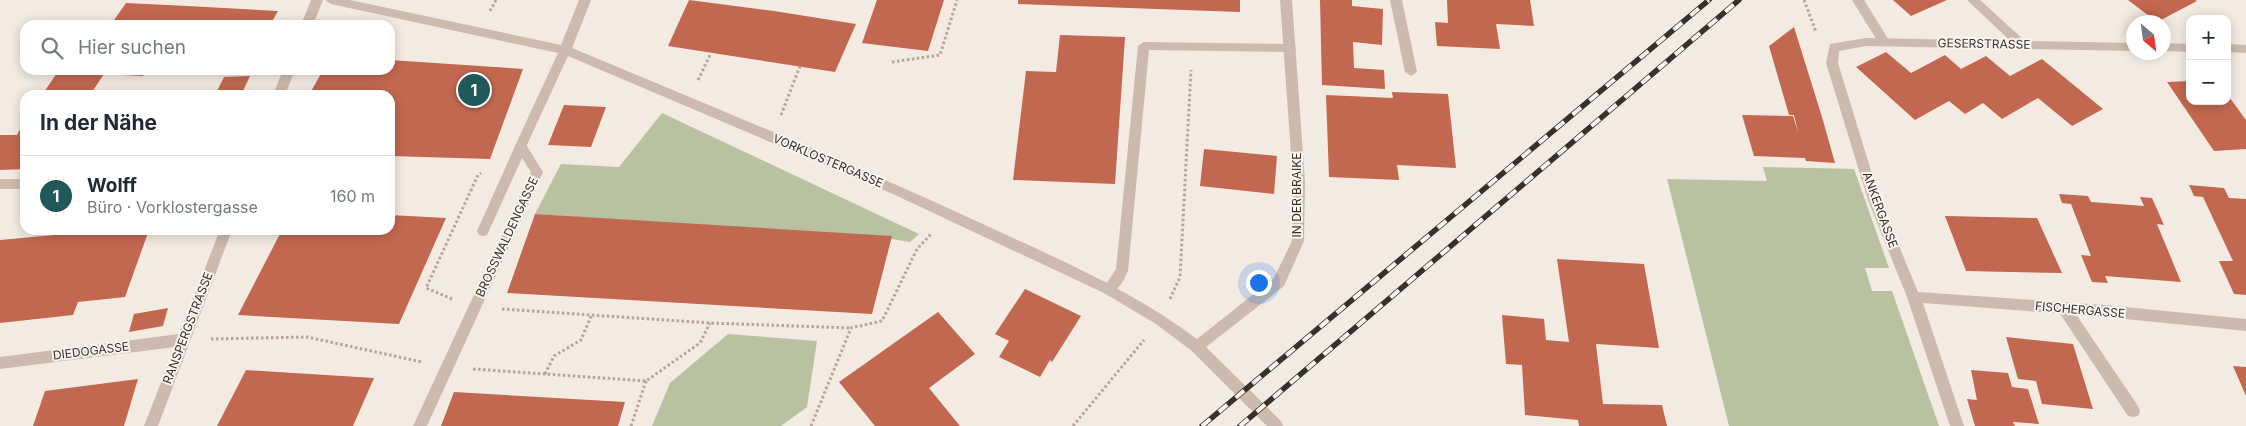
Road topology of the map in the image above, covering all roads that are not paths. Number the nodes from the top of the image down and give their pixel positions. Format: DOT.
graph roads {
  1 [pos="317,0"];
  2 [pos="331,0"];
  3 [pos="585,0"];
  4 [pos="1286,0"];
  5 [pos="1396,0"];
  6 [pos="1858,0"];
  7 [pos="1973,0"];
  8 [pos="309,20"];
  9 [pos="1884,42"];
  10 [pos="2022,45"];
  11 [pos="1834,47"];
  12 [pos="2126,47"];
  13 [pos="2171,47"];
  14 [pos="1290,48"];
  15 [pos="2186,48"];
  16 [pos="2231,48"];
  17 [pos="2246,49"];
  18 [pos="565,50"];
  19 [pos="1411,72"];
  20 [pos="287,75"];
  21 [pos="281,90"];
  22 [pos="521,146"];
  23 [pos="0,184"];
  24 [pos="20,184"];
  25 [pos="483,231"];
  26 [pos="224,235"];
  27 [pos="1110,289"];
  28 [pos="1914,297"];
  29 [pos="2064,308"];
  30 [pos="2246,325"];
  31 [pos="182,340"];
  32 [pos="1197,347"];
  33 [pos="0,363"];
  34 [pos="2133,412"];
  35 [pos="152,426"];
  36 [pos="420,426"];
  37 [pos="1276,426"];
  38 [pos="1957,426"];
  1 -- 8 [label="street"];
  2 -- 18 [label="street, VORKLOSTERGASSE"];
  3 -- 18 [label="street"];
  4 -- 14 [label="street, IN DER BRAIKE"];
  5 -- 19 [label="street"];
  6 -- 9 [label="street"];
  7 -- 10 [label="street"];
  9 -- 10 [label="street, GESERSTRASSE"];
  9 -- 11 [label="street, GESERSTRASSE"];
  10 -- 12 [label="street, GESERSTRASSE"];
  11 -- 28 [label="street, ANKERGASSE"];
  13 -- 15 [label="street"];
  14 -- 27 [label="street"];
  14 -- 32 [label="street, IN DER BRAIKE"];
  16 -- 17 [label="street"];
  18 -- 22 [label="street"];
  18 -- 27 [label="street, VORKLOSTERGASSE"];
  20 -- 21 [label="street"];
  22 -- 25 [label="street"];
  22 -- 36 [label="street, BROSSWALDENGASSE"];
  23 -- 24 [label="street"];
  26 -- 31 [label="street, RANSPERGSTRASSE"];
  27 -- 32 [label="street, VORKLOSTERGASSE"];
  28 -- 29 [label="street, FISCHERGASSE"];
  28 -- 38 [label="street, ANKERGASSE"];
  29 -- 30 [label="street, FISCHERGASSE"];
  29 -- 34 [label="street"];
  31 -- 33 [label="street, DIEDOGASSE"];
  31 -- 35 [label="street, RANSPERGSTRASSE"];
  32 -- 37 [label="street, VORKLOSTERGASSE"];
}
